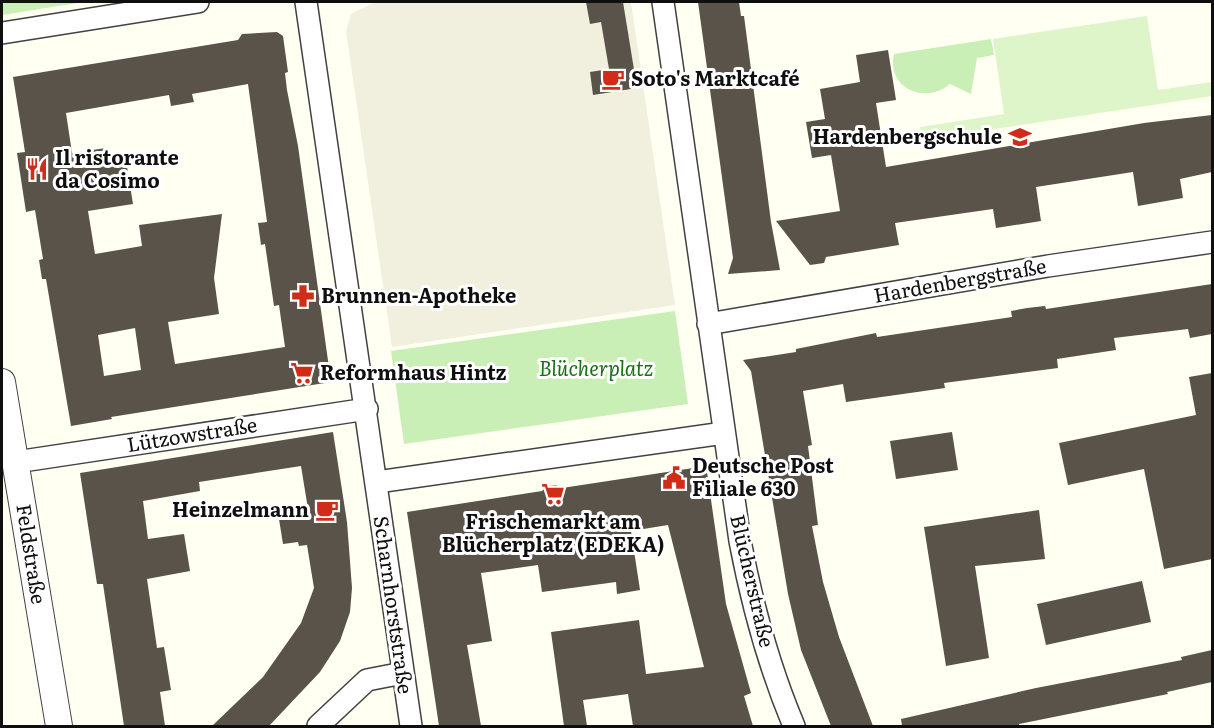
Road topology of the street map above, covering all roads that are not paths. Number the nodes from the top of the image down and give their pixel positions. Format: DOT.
graph roads {
  1 [pos="198,2"];
  2 [pos="306,2"];
  3 [pos="663,2"];
  4 [pos="2,33"];
  5 [pos="1212,242"];
  6 [pos="708,324"];
  7 [pos="2,382"];
  8 [pos="367,409"];
  9 [pos="724,433"];
  10 [pos="16,462"];
  11 [pos="376,482"];
  12 [pos="403,674"];
  13 [pos="59,726"];
  14 [pos="318,726"];
  15 [pos="411,726"];
  16 [pos="794,726"];
  1 -- 4 [label="street"];
  2 -- 8 [label="street"];
  3 -- 6 [label="street"];
  5 -- 6 [label="street, Hardenbergstraße"];
  6 -- 9 [label="street"];
  7 -- 10 [label="street, Feldstraße"];
  8 -- 10 [label="street, Lützowstraße"];
  8 -- 11 [label="street"];
  9 -- 11 [label="street"];
  9 -- 16 [label="street, Blücherstraße"];
  10 -- 13 [label="street, Feldstraße"];
  11 -- 12 [label="street, Scharnhorststraße"];
  12 -- 14 [label="street"];
  12 -- 15 [label="street, Scharnhorststraße"];
}
